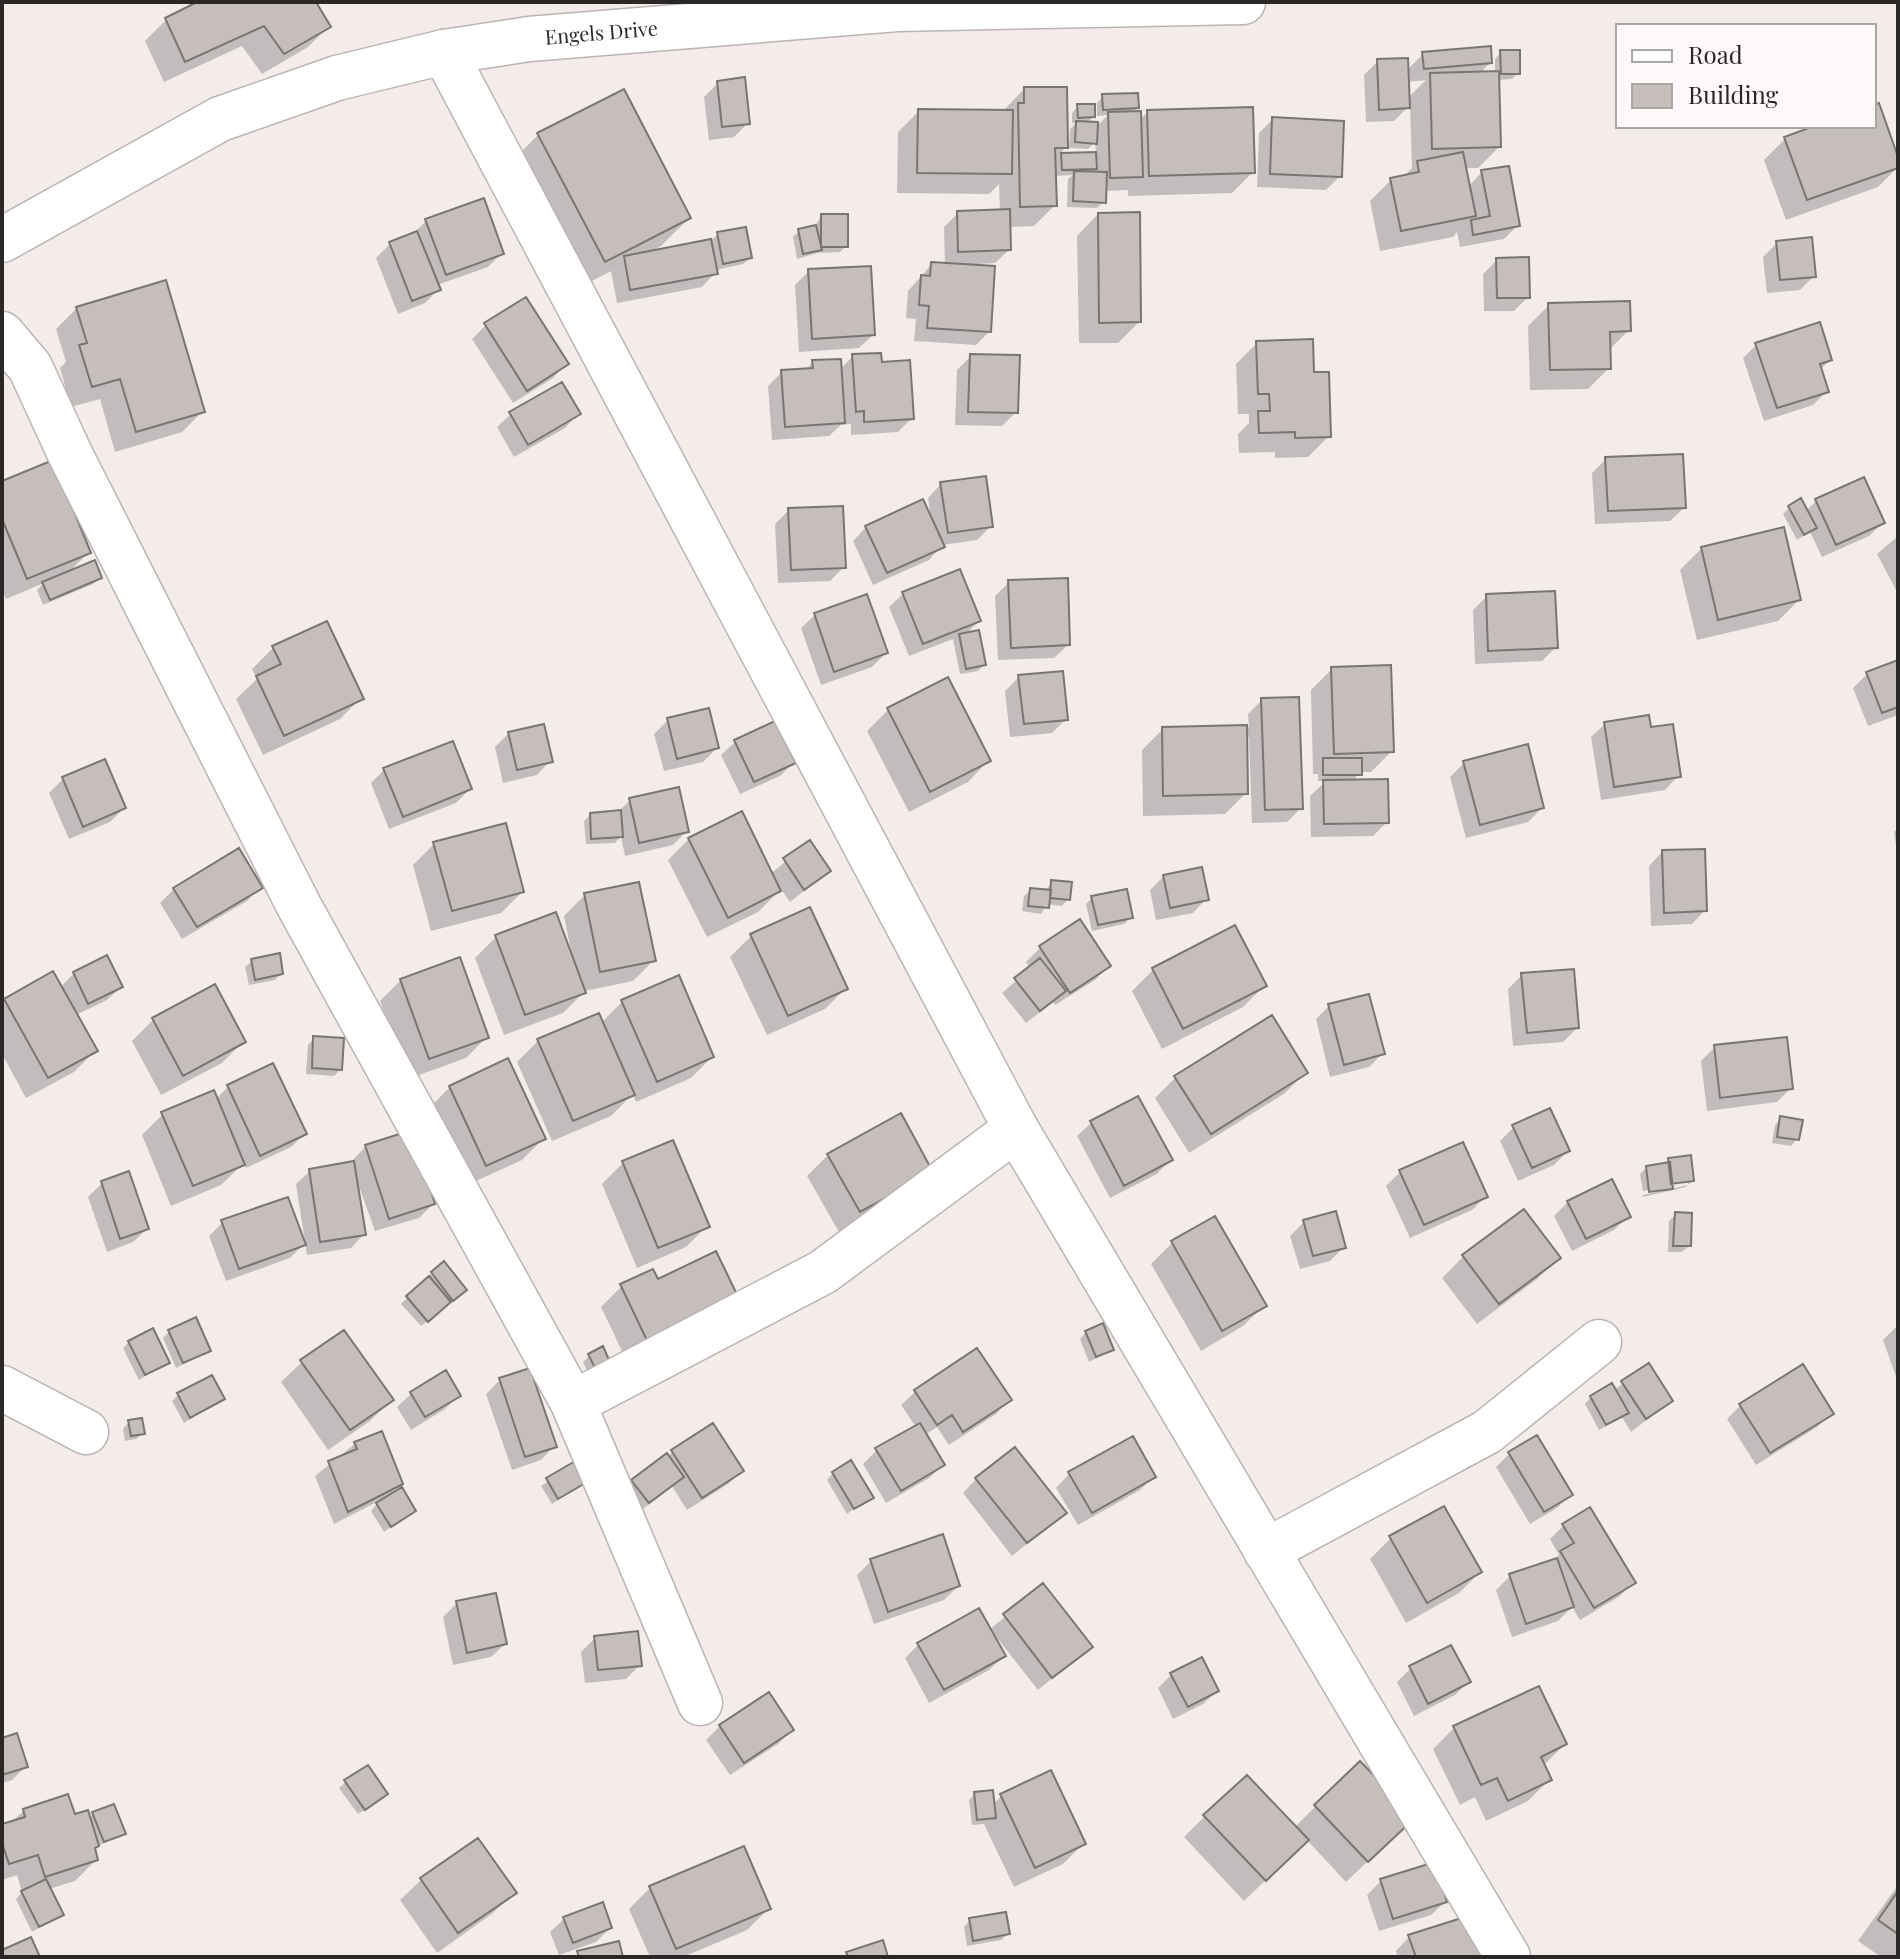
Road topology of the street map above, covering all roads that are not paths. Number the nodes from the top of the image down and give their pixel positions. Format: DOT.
graph roads {
  1 [pos="1222,2"];
  2 [pos="444,52"];
  3 [pos="2,240"];
  4 [pos="2,334"];
  5 [pos="1016,1129"];
  6 [pos="1599,1342"];
  7 [pos="2,1388"];
  8 [pos="573,1403"];
  9 [pos="86,1432"];
  10 [pos="1266,1551"];
  11 [pos="700,1703"];
  12 [pos="1508,1957"];
  1 -- 2 [label="street, Engels Drive"];
  2 -- 3 [label="street, Engels Drive"];
  2 -- 5 [label="street"];
  4 -- 8 [label="street"];
  5 -- 8 [label="street"];
  5 -- 10 [label="street"];
  6 -- 10 [label="street"];
  7 -- 9 [label="street"];
  8 -- 11 [label="street"];
  10 -- 12 [label="street"];
}
